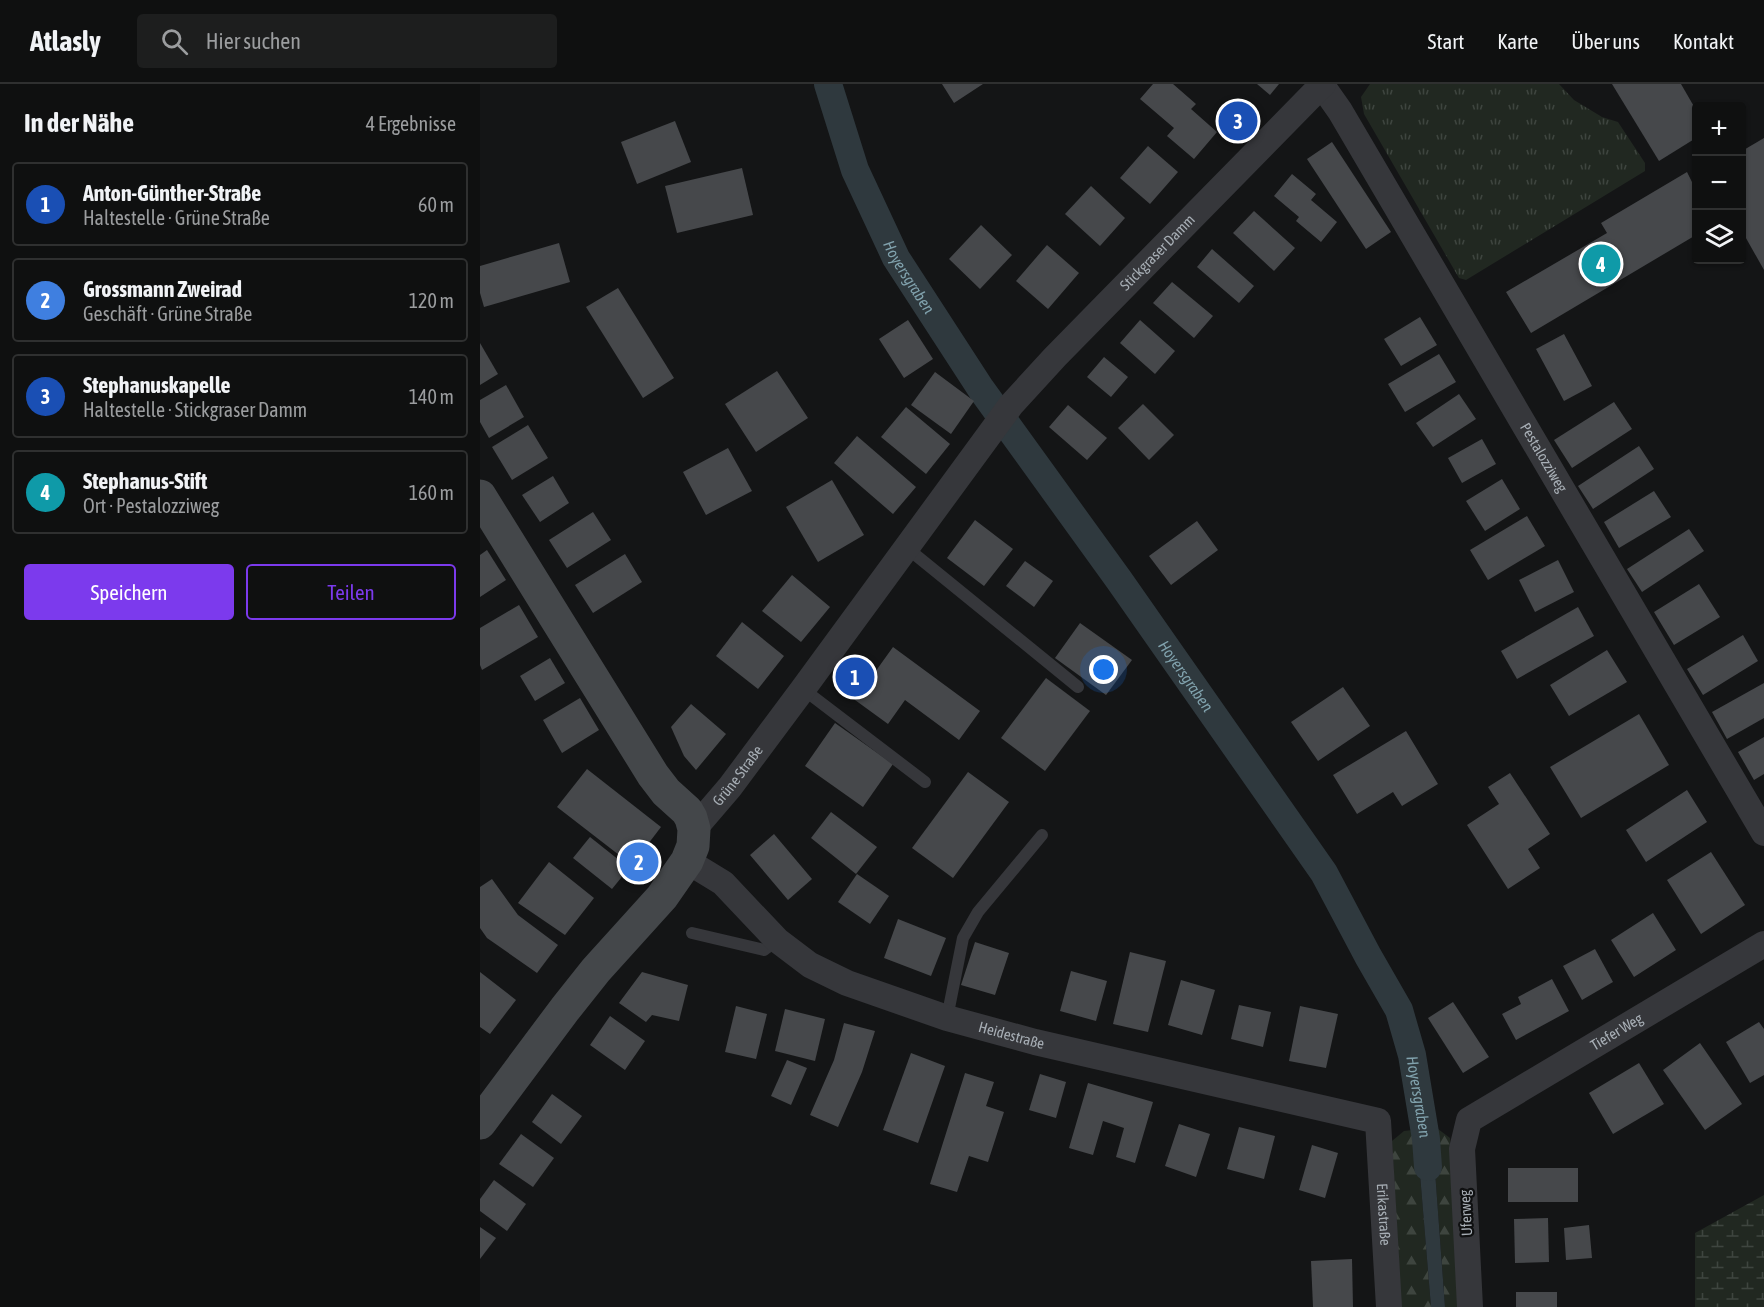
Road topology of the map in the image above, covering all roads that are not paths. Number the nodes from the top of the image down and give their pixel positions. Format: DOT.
graph roads {
  1 [pos="1322,84"];
  2 [pos="1004,414"];
  3 [pos="480,496"];
  4 [pos="907,548"];
  5 [pos="1078,687"];
  6 [pos="804,689"];
  7 [pos="925,782"];
  8 [pos="694,829"];
  9 [pos="1764,833"];
  10 [pos="1042,836"];
  11 [pos="687,861"];
  12 [pos="692,933"];
  13 [pos="777,940"];
  14 [pos="1764,944"];
  15 [pos="947,1018"];
  16 [pos="1469,1120"];
  17 [pos="1378,1121"];
  18 [pos="480,1123"];
  19 [pos="1389,1307"];
  20 [pos="1470,1307"];
  1 -- 2 [label="street, Stickgraser Damm"];
  1 -- 9 [label="street, Pestalozziweg"];
  2 -- 4 [label="street, Grüne Straße"];
  3 -- 8 [label="main road"];
  4 -- 5 [label="lane"];
  4 -- 6 [label="street, Grüne Straße"];
  6 -- 7 [label="lane"];
  6 -- 8 [label="street, Grüne Straße"];
  8 -- 11 [label="main road, Grüne Straße"];
  10 -- 15 [label="lane"];
  11 -- 13 [label="street, Heidestraße"];
  11 -- 18 [label="main road, Grüne Straße"];
  12 -- 13 [label="lane"];
  13 -- 15 [label="street, Heidestraße"];
  14 -- 16 [label="street, Tiefer Weg"];
  15 -- 17 [label="street, Heidestraße"];
  16 -- 20 [label="street, Uferweg"];
  17 -- 19 [label="street, Erikastraße"];
}
